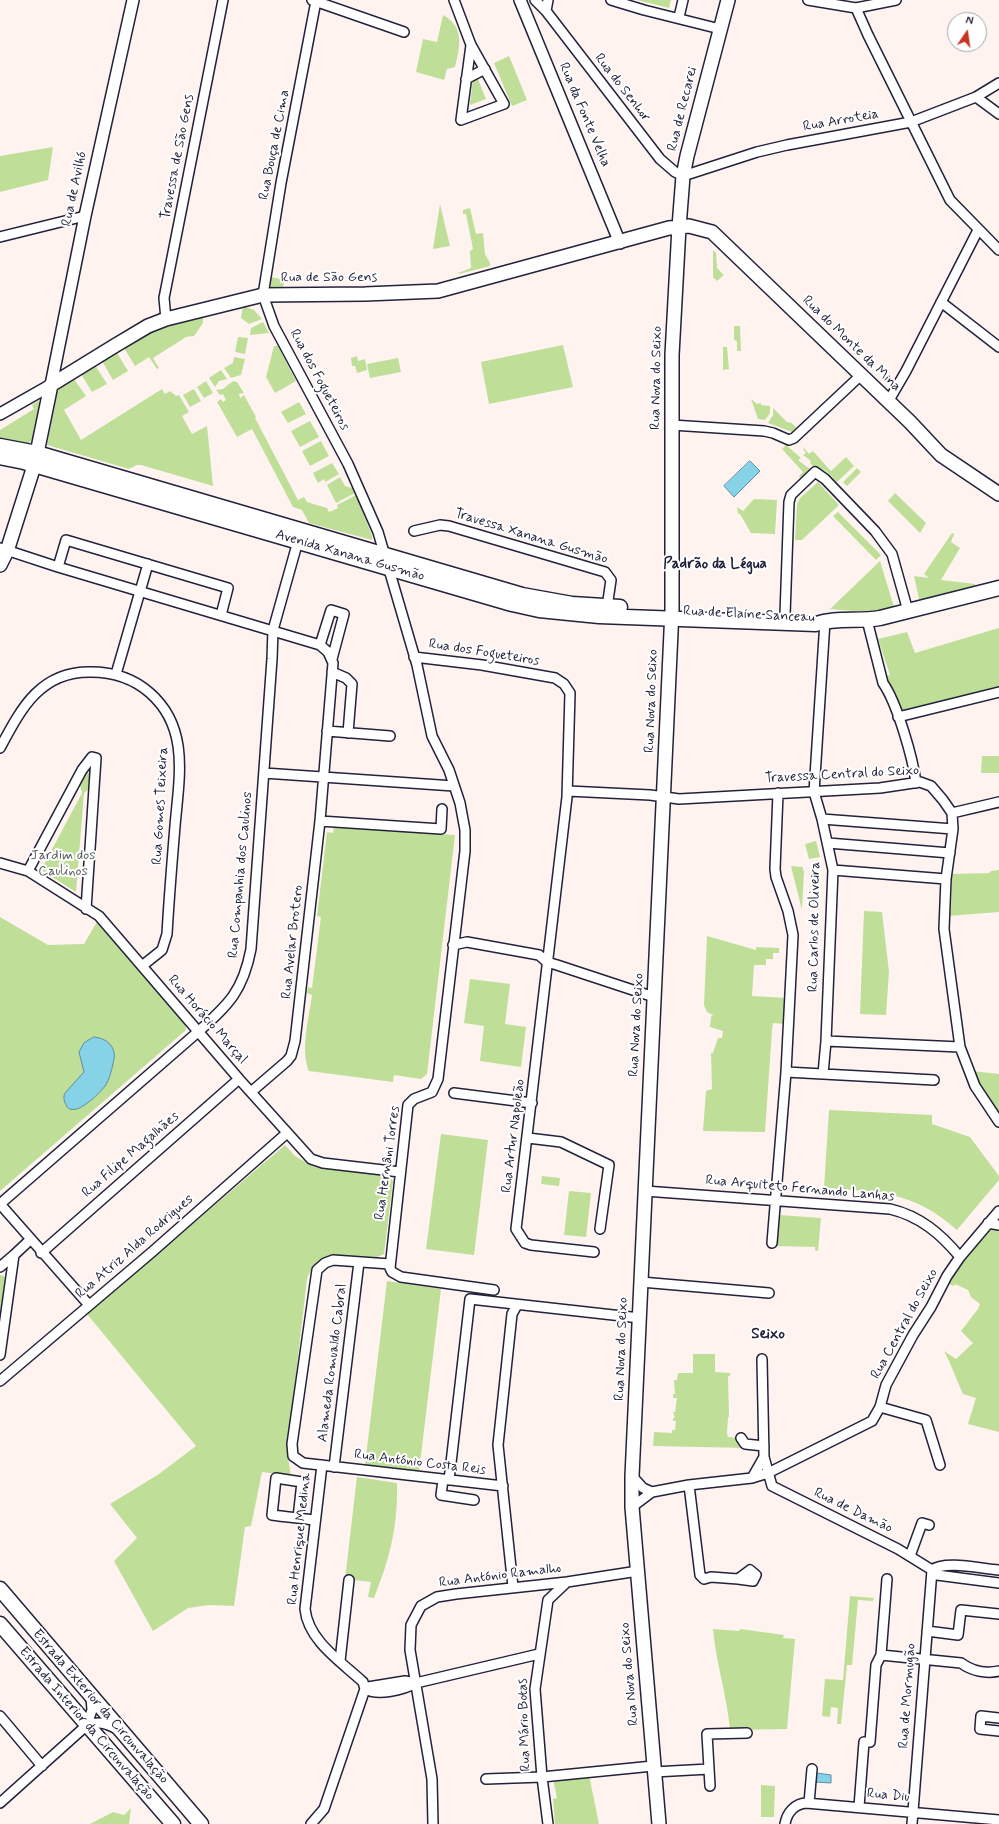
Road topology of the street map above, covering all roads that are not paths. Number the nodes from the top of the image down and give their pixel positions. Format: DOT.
graph roads {
  1 [pos="133,0"];
  2 [pos="224,0"];
  3 [pos="454,0"];
  4 [pos="535,0"];
  5 [pos="548,0"];
  6 [pos="611,0"];
  7 [pos="683,0"];
  8 [pos="728,0"];
  9 [pos="808,0"];
  10 [pos="896,0"];
  11 [pos="314,1"];
  12 [pos="522,1"];
  13 [pos="856,8"];
  14 [pos="546,11"];
  15 [pos="678,17"];
  16 [pos="720,29"];
  17 [pos="404,32"];
  18 [pos="471,44"];
  19 [pos="485,69"];
  20 [pos="466,79"];
  21 [pos="999,83"];
  22 [pos="976,97"];
  23 [pos="999,114"];
  24 [pos="911,122"];
  25 [pos="683,176"];
  26 [pos="84,216"];
  27 [pos="679,227"];
  28 [pos="978,230"];
  29 [pos="0,237"];
  30 [pos="620,243"];
  31 [pos="999,250"];
  32 [pos="263,294"];
  33 [pos="941,302"];
  34 [pos="166,319"];
  35 [pos="999,347"];
  36 [pos="860,376"];
  37 [pos="51,386"];
  38 [pos="888,402"];
  39 [pos="0,414"];
  40 [pos="672,425"];
  41 [pos="0,446"];
  42 [pos="0,457"];
  43 [pos="35,460"];
  44 [pos="999,494"];
  45 [pos="414,531"];
  46 [pos="298,541"];
  47 [pos="4,549"];
  48 [pos="386,560"];
  49 [pos="0,564"];
  50 [pos="148,564"];
  51 [pos="58,568"];
  52 [pos="999,588"];
  53 [pos="140,592"];
  54 [pos="607,607"];
  55 [pos="908,611"];
  56 [pos="672,614"];
  57 [pos="221,615"];
  58 [pos="785,615"];
  59 [pos="867,620"];
  60 [pos="825,621"];
  61 [pos="273,630"];
  62 [pos="320,645"];
  63 [pos="414,657"];
  64 [pos="332,659"];
  65 [pos="332,672"];
  66 [pos="116,674"];
  67 [pos="999,692"];
  68 [pos="898,717"];
  69 [pos="327,731"];
  70 [pos="348,732"];
  71 [pos="390,736"];
  72 [pos="0,748"];
  73 [pos="264,773"];
  74 [pos="324,776"];
  75 [pos="916,783"];
  76 [pos="454,786"];
  77 [pos="568,790"];
  78 [pos="814,792"];
  79 [pos="778,793"];
  80 [pos="664,797"];
  81 [pos="999,802"];
  82 [pos="442,809"];
  83 [pos="952,813"];
  84 [pos="822,819"];
  85 [pos="320,821"];
  86 [pos="953,829"];
  87 [pos="828,843"];
  88 [pos="950,853"];
  89 [pos="0,863"];
  90 [pos="834,870"];
  91 [pos="28,871"];
  92 [pos="946,879"];
  93 [pos="86,909"];
  94 [pos="456,922"];
  95 [pos="467,942"];
  96 [pos="453,945"];
  97 [pos="547,962"];
  98 [pos="142,966"];
  99 [pos="654,995"];
  100 [pos="199,1032"];
  101 [pos="826,1041"];
  102 [pos="960,1047"];
  103 [pos="786,1072"];
  104 [pos="823,1074"];
  105 [pos="239,1079"];
  106 [pos="934,1080"];
  107 [pos="251,1092"];
  108 [pos="454,1093"];
  109 [pos="532,1103"];
  110 [pos="999,1122"];
  111 [pos="287,1133"];
  112 [pos="528,1138"];
  113 [pos="400,1172"];
  114 [pos="645,1191"];
  115 [pos="776,1200"];
  116 [pos="0,1204"];
  117 [pos="999,1211"];
  118 [pos="988,1224"];
  119 [pos="999,1226"];
  120 [pos="600,1229"];
  121 [pos="30,1240"];
  122 [pos="772,1243"];
  123 [pos="594,1252"];
  124 [pos="41,1253"];
  125 [pos="14,1255"];
  126 [pos="960,1257"];
  127 [pos="359,1262"];
  128 [pos="390,1264"];
  129 [pos="0,1267"];
  130 [pos="641,1282"];
  131 [pos="494,1290"];
  132 [pos="769,1293"];
  133 [pos="89,1305"];
  134 [pos="517,1305"];
  135 [pos="640,1318"];
  136 [pos="0,1355"];
  137 [pos="762,1359"];
  138 [pos="0,1381"];
  139 [pos="880,1407"];
  140 [pos="741,1438"];
  141 [pos="764,1446"];
  142 [pos="764,1457"];
  143 [pos="322,1465"];
  144 [pos="940,1465"];
  145 [pos="334,1467"];
  146 [pos="768,1473"];
  147 [pos="632,1476"];
  148 [pos="752,1478"];
  149 [pos="446,1480"];
  150 [pos="689,1485"];
  151 [pos="503,1486"];
  152 [pos="652,1492"];
  153 [pos="474,1500"];
  154 [pos="632,1507"];
  155 [pos="298,1518"];
  156 [pos="314,1520"];
  157 [pos="929,1525"];
  158 [pos="910,1556"];
  159 [pos="932,1570"];
  160 [pos="999,1570"];
  161 [pos="638,1571"];
  162 [pos="738,1579"];
  163 [pos="887,1579"];
  164 [pos="349,1580"];
  165 [pos="567,1582"];
  166 [pos="999,1583"];
  167 [pos="538,1585"];
  168 [pos="513,1587"];
  169 [pos="0,1590"];
  170 [pos="548,1600"];
  171 [pos="999,1614"];
  172 [pos="24,1618"];
  173 [pos="0,1620"];
  174 [pos="0,1624"];
  175 [pos="927,1631"];
  176 [pos="539,1654"];
  177 [pos="881,1655"];
  178 [pos="925,1658"];
  179 [pos="340,1661"];
  180 [pos="999,1671"];
  181 [pos="416,1683"];
  182 [pos="365,1689"];
  183 [pos="90,1692"];
  184 [pos="0,1716"];
  185 [pos="999,1718"];
  186 [pos="87,1725"];
  187 [pos="3,1727"];
  188 [pos="122,1731"];
  189 [pos="999,1731"];
  190 [pos="747,1733"];
  191 [pos="42,1766"];
  192 [pos="653,1769"];
  193 [pos="709,1769"];
  194 [pos="812,1769"];
  195 [pos="542,1777"];
  196 [pos="486,1779"];
  197 [pos="710,1786"];
  198 [pos="0,1803"];
  199 [pos="808,1803"];
  200 [pos="859,1807"];
  201 [pos="913,1812"];
  202 [pos="999,1820"];
  203 [pos="973,1821"];
  204 [pos="173,1824"];
  205 [pos="201,1824"];
  206 [pos="311,1824"];
  207 [pos="433,1824"];
  208 [pos="548,1824"];
  209 [pos="659,1824"];
  210 [pos="785,1824"];
  211 [pos="912,1824"];
  1 -- 26 [label="street, Rua de Avilhó"];
  2 -- 34 [label="street, Travessa de São Gens"];
  3 -- 18 [label="street"];
  4 -- 14 [label="street"];
  5 -- 14 [label="street"];
  6 -- 15 [label="street"];
  7 -- 15 [label="street"];
  8 -- 16 [label="main road, Rua de Recarei"];
  9 -- 13 [label="street"];
  10 -- 13 [label="street"];
  11 -- 17 [label="street"];
  11 -- 32 [label="street, Rua Bouça de Cima"];
  12 -- 30 [label="street, Rua da Fonte Velha"];
  13 -- 24 [label="street"];
  14 -- 25 [label="street, Rua do Senhor"];
  15 -- 16 [label="street"];
  16 -- 25 [label="main road, Rua de Recarei"];
  18 -- 19 [label="street"];
  18 -- 20 [label="street"];
  19 -- 20 [label="street"];
  19 -- 20 [label="street"];
  21 -- 22 [label="street, Rua Arroteia"];
  22 -- 23 [label="street"];
  22 -- 24 [label="street, Rua Arroteia"];
  24 -- 25 [label="street, Rua Arroteia"];
  24 -- 28 [label="street"];
  25 -- 27 [label="main road, Rua de Recarei"];
  26 -- 29 [label="street"];
  26 -- 37 [label="street, Rua de Avilhó"];
  27 -- 30 [label="main road, Rua de São Gens"];
  27 -- 36 [label="main road, Rua do Monte da Mina"];
  27 -- 40 [label="main road, Rua Nova do Seixo"];
  28 -- 31 [label="street"];
  28 -- 33 [label="street"];
  30 -- 32 [label="main road, Rua de São Gens"];
  32 -- 34 [label="main road, Rua de São Gens"];
  32 -- 48 [label="street, Rua dos Fogueteiros"];
  33 -- 35 [label="street"];
  33 -- 38 [label="street"];
  34 -- 37 [label="main road, Rua de São Gens"];
  36 -- 38 [label="main road, Rua do Monte da Mina"];
  36 -- 40 [label="street"];
  37 -- 39 [label="street, Rua de São Gens"];
  37 -- 43 [label="main road"];
  38 -- 44 [label="main road, Rua do Monte da Mina"];
  40 -- 56 [label="main road, Rua Nova do Seixo"];
  41 -- 43 [label="main road, Avenida Xanana Gusmão"];
  42 -- 43 [label="main road, Avenida Xanana Gusmão"];
  43 -- 46 [label="main road, Avenida Xanana Gusmão"];
  43 -- 47 [label="main road"];
  43 -- 48 [label="main road, Avenida Xanana Gusmão"];
  45 -- 54 [label="street, Travessa Xanana Gusmão"];
  46 -- 48 [label="main road, Avenida Xanana Gusmão"];
  46 -- 61 [label="street, Rua Companhia dos Caulinos"];
  47 -- 49 [label="main road"];
  47 -- 51 [label="street"];
  48 -- 54 [label="main road, Avenida Xanana Gusmão"];
  48 -- 56 [label="main road, Avenida Xanana Gusmão"];
  48 -- 63 [label="street, Rua dos Fogueteiros"];
  50 -- 51 [label="street"];
  50 -- 53 [label="street"];
  50 -- 57 [label="street"];
  51 -- 53 [label="street"];
  52 -- 55 [label="main road, Rua de Elaine Sanceau"];
  53 -- 57 [label="street"];
  53 -- 66 [label="street"];
  54 -- 56 [label="main road, Avenida Xanana Gusmão"];
  55 -- 58 [label="street"];
  55 -- 59 [label="main road, Rua de Elaine Sanceau"];
  56 -- 58 [label="main road, Rua de Elaine Sanceau"];
  56 -- 60 [label="main road, Rua de Elaine Sanceau"];
  56 -- 80 [label="main road, Rua Nova do Seixo"];
  57 -- 61 [label="street"];
  58 -- 60 [label="main road, Rua de Elaine Sanceau"];
  59 -- 60 [label="main road, Rua de Elaine Sanceau"];
  59 -- 68 [label="street"];
  60 -- 78 [label="street"];
  61 -- 62 [label="street"];
  61 -- 73 [label="street, Rua Companhia dos Caulinos"];
  62 -- 64 [label="street"];
  62 -- 64 [label="street, Rua Avelar Brotero"];
  63 -- 76 [label="street"];
  63 -- 77 [label="street, Rua dos Fogueteiros"];
  64 -- 65 [label="street, Rua Avelar Brotero"];
  65 -- 69 [label="street, Rua Avelar Brotero"];
  65 -- 70 [label="street"];
  66 -- 72 [label="street, Rua Gomes Teixeira"];
  66 -- 98 [label="street, Rua Gomes Teixeira"];
  67 -- 68 [label="street"];
  68 -- 75 [label="street"];
  69 -- 70 [label="street"];
  69 -- 74 [label="street, Rua Avelar Brotero"];
  70 -- 71 [label="street"];
  73 -- 74 [label="street"];
  73 -- 100 [label="street, Rua Companhia dos Caulinos"];
  74 -- 76 [label="street"];
  74 -- 85 [label="street, Rua Avelar Brotero"];
  75 -- 78 [label="street, Travessa Central do Seixo"];
  75 -- 83 [label="street, Travessa Central do Seixo"];
  76 -- 94 [label="street"];
  77 -- 80 [label="street, Travessa Central do Seixo"];
  77 -- 97 [label="street, Rua dos Fogueteiros"];
  78 -- 79 [label="street, Travessa Central do Seixo"];
  78 -- 84 [label="street, Rua Carlos de Oliveira"];
  79 -- 80 [label="street, Travessa Central do Seixo"];
  79 -- 103 [label="street"];
  80 -- 99 [label="main road, Rua Nova do Seixo"];
  81 -- 83 [label="street"];
  82 -- 85 [label="street"];
  83 -- 86 [label="street"];
  84 -- 86 [label="street"];
  84 -- 87 [label="street, Rua Carlos de Oliveira"];
  85 -- 107 [label="street, Rua Avelar Brotero"];
  86 -- 88 [label="street"];
  87 -- 88 [label="street"];
  87 -- 90 [label="street, Rua Carlos de Oliveira"];
  88 -- 92 [label="street"];
  89 -- 91 [label="street, Rua Horácio Marçal"];
  90 -- 92 [label="street"];
  90 -- 101 [label="street, Rua Carlos de Oliveira"];
  91 -- 93 [label="street, Rua Horácio Marçal"];
  91 -- 93 [label="street"];
  92 -- 102 [label="street"];
  93 -- 98 [label="street, Rua Horácio Marçal"];
  94 -- 95 [label="street"];
  94 -- 96 [label="street"];
  95 -- 96 [label="street"];
  95 -- 97 [label="street"];
  96 -- 113 [label="street, Rua Hernâni Torres"];
  97 -- 99 [label="street"];
  97 -- 109 [label="street, Rua Artur Napoleão"];
  98 -- 100 [label="street, Rua Horácio Marçal"];
  99 -- 114 [label="main road, Rua Nova do Seixo"];
  100 -- 105 [label="street, Rua Horácio Marçal"];
  100 -- 116 [label="street, Rua Companhia dos Caulinos"];
  101 -- 102 [label="street"];
  101 -- 104 [label="street, Rua Carlos de Oliveira"];
  102 -- 110 [label="street"];
  103 -- 104 [label="street"];
  103 -- 115 [label="street"];
  104 -- 106 [label="street"];
  105 -- 107 [label="street, Rua Horácio Marçal"];
  105 -- 124 [label="street, Rua Filipe Magalhães"];
  107 -- 111 [label="street, Rua Horácio Marçal"];
  108 -- 109 [label="street"];
  109 -- 112 [label="street, Rua Artur Napoleão"];
  111 -- 113 [label="street, Rua Horácio Marçal"];
  111 -- 133 [label="street, Rua Atriz Alda Rodrigues"];
  112 -- 120 [label="street"];
  112 -- 123 [label="street, Rua Artur Napoleão"];
  113 -- 128 [label="street, Rua Hernâni Torres"];
  114 -- 115 [label="street, Rua Arquiteto Fernando Lanhas"];
  114 -- 130 [label="main road, Rua Nova do Seixo"];
  115 -- 122 [label="street"];
  115 -- 126 [label="street, Rua Arquiteto Fernando Lanhas"];
  116 -- 121 [label="street"];
  117 -- 118 [label="street, Rua Central do Seixo"];
  118 -- 119 [label="street"];
  118 -- 126 [label="street, Rua Central do Seixo"];
  121 -- 124 [label="street"];
  121 -- 125 [label="street"];
  124 -- 133 [label="street"];
  125 -- 129 [label="street"];
  125 -- 136 [label="street"];
  126 -- 139 [label="street, Rua Central do Seixo"];
  127 -- 128 [label="street, Rua António Costa Reis"];
  127 -- 143 [label="street, Rua António Costa Reis"];
  127 -- 145 [label="street, Alameda Romualdo Cabral"];
  128 -- 131 [label="street"];
  130 -- 132 [label="street"];
  130 -- 135 [label="main road, Rua Nova do Seixo"];
  133 -- 138 [label="street, Rua Atriz Alda Rodrigues"];
  134 -- 135 [label="street"];
  134 -- 149 [label="street"];
  134 -- 151 [label="street, Rua António Costa Reis"];
  135 -- 147 [label="main road, Rua Nova do Seixo"];
  137 -- 141 [label="street"];
  139 -- 144 [label="street"];
  139 -- 146 [label="street, Rua Central do Seixo"];
  140 -- 141 [label="street"];
  141 -- 142 [label="street"];
  142 -- 146 [label="street"];
  142 -- 148 [label="street"];
  143 -- 145 [label="street, Rua António Costa Reis"];
  143 -- 156 [label="street, Rua Henrique Medina"];
  145 -- 149 [label="street, Rua António Costa Reis"];
  146 -- 148 [label="street, Rua Central do Seixo"];
  146 -- 158 [label="street, Rua de Damão"];
  147 -- 152 [label="street"];
  147 -- 154 [label="main road, Rua Nova do Seixo"];
  148 -- 150 [label="street, Rua Central do Seixo"];
  149 -- 151 [label="street, Rua António Costa Reis"];
  149 -- 153 [label="street"];
  150 -- 152 [label="street, Rua Central do Seixo"];
  150 -- 162 [label="street"];
  151 -- 168 [label="street"];
  152 -- 154 [label="street"];
  154 -- 161 [label="main road, Rua Nova do Seixo"];
  155 -- 155 [label="street"];
  155 -- 156 [label="street"];
  156 -- 179 [label="street, Rua Henrique Medina"];
  157 -- 158 [label="street"];
  158 -- 159 [label="street, Rua de Damão"];
  159 -- 160 [label="street"];
  159 -- 166 [label="street, Rua de Damão"];
  159 -- 175 [label="street, Rua de Mormugão"];
  161 -- 165 [label="street, Rua António Ramalho"];
  161 -- 192 [label="main road, Rua Nova do Seixo"];
  163 -- 177 [label="street"];
  164 -- 179 [label="street"];
  165 -- 167 [label="street, Rua António Ramalho"];
  165 -- 170 [label="street"];
  167 -- 168 [label="street, Rua António Ramalho"];
  167 -- 170 [label="street"];
  168 -- 181 [label="street, Rua António Ramalho"];
  169 -- 172 [label="main road, Estrada Exterior da Circunvalação"];
  170 -- 176 [label="street, Rua Mário Botas"];
  171 -- 175 [label="street"];
  172 -- 173 [label="main road"];
  172 -- 183 [label="main road, Estrada Exterior da Circunvalação"];
  174 -- 186 [label="main road, Estrada Interior da Circunvalação"];
  175 -- 178 [label="street, Rua de Mormugão"];
  176 -- 181 [label="street"];
  176 -- 195 [label="street, Rua Mário Botas"];
  177 -- 178 [label="street"];
  177 -- 200 [label="street"];
  178 -- 180 [label="street"];
  178 -- 201 [label="street, Rua de Mormugão"];
  179 -- 182 [label="street, Rua Henrique Medina"];
  181 -- 182 [label="street"];
  181 -- 207 [label="street, Rua António Ramalho"];
  182 -- 206 [label="street"];
  183 -- 186 [label="street"];
  183 -- 188 [label="main road, Estrada Exterior da Circunvalação"];
  184 -- 187 [label="street"];
  185 -- 189 [label="street"];
  186 -- 188 [label="street"];
  186 -- 191 [label="street"];
  186 -- 204 [label="main road, Estrada Interior da Circunvalação"];
  187 -- 191 [label="street"];
  188 -- 205 [label="main road, Estrada Exterior da Circunvalação"];
  190 -- 193 [label="street"];
  191 -- 198 [label="street"];
  192 -- 193 [label="street"];
  192 -- 195 [label="street"];
  192 -- 209 [label="main road, Rua Nova do Seixo"];
  193 -- 197 [label="street"];
  194 -- 199 [label="street"];
  195 -- 196 [label="street"];
  195 -- 208 [label="street, Rua Mário Botas"];
  199 -- 200 [label="street, Rua Diu"];
  199 -- 210 [label="street, Rua Diu"];
  200 -- 201 [label="street, Rua Diu"];
  201 -- 203 [label="street, Rua Diu"];
  201 -- 211 [label="street, Rua de Mormugão"];
  202 -- 203 [label="street, Rua Diu"];
}
